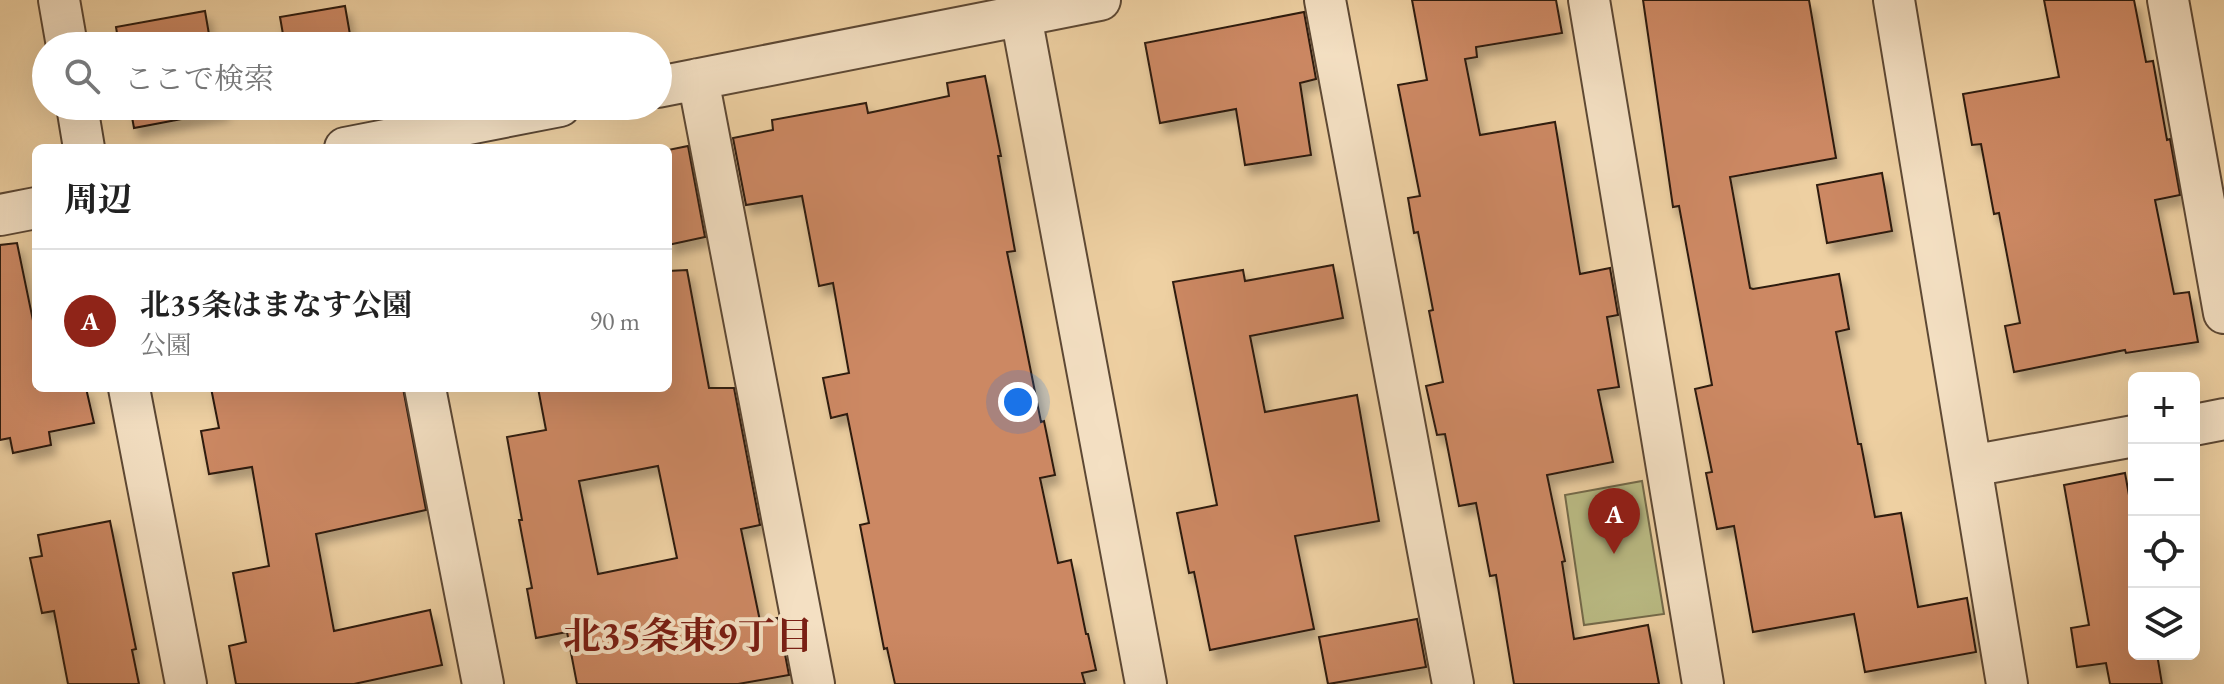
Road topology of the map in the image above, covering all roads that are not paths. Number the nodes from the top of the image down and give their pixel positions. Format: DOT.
graph roads {
  1 [pos="59,0"];
  2 [pos="1100,0"];
  3 [pos="1325,0"];
  4 [pos="1589,0"];
  5 [pos="1894,0"];
  6 [pos="2168,0"];
  7 [pos="1020,8"];
  8 [pos="65,32"];
  9 [pos="698,79"];
  10 [pos="672,84"];
  11 [pos="79,120"];
  12 [pos="492,120"];
  13 [pos="83,144"];
  14 [pos="377,144"];
  15 [pos="32,209"];
  16 [pos="0,215"];
  17 [pos="2224,313"];
  18 [pos="130,392"];
  19 [pos="426,392"];
  20 [pos="2224,419"];
  21 [pos="2200,424"];
  22 [pos="2128,437"];
  23 [pos="1971,466"];
  24 [pos="186,684"];
  25 [pos="483,684"];
  26 [pos="814,684"];
  27 [pos="1146,684"];
  28 [pos="1453,684"];
  29 [pos="1703,684"];
  30 [pos="2007,684"];
  1 -- 8 [label="street"];
  2 -- 7 [label="street"];
  3 -- 28 [label="street"];
  4 -- 29 [label="street"];
  5 -- 23 [label="street"];
  6 -- 17 [label="street"];
  7 -- 9 [label="street"];
  7 -- 27 [label="street"];
  9 -- 10 [label="street"];
  9 -- 26 [label="street"];
  11 -- 13 [label="street"];
  12 -- 14 [label="street"];
  15 -- 16 [label="street"];
  18 -- 24 [label="street"];
  19 -- 25 [label="street"];
  20 -- 21 [label="street"];
  22 -- 23 [label="street"];
  23 -- 30 [label="street"];
}
